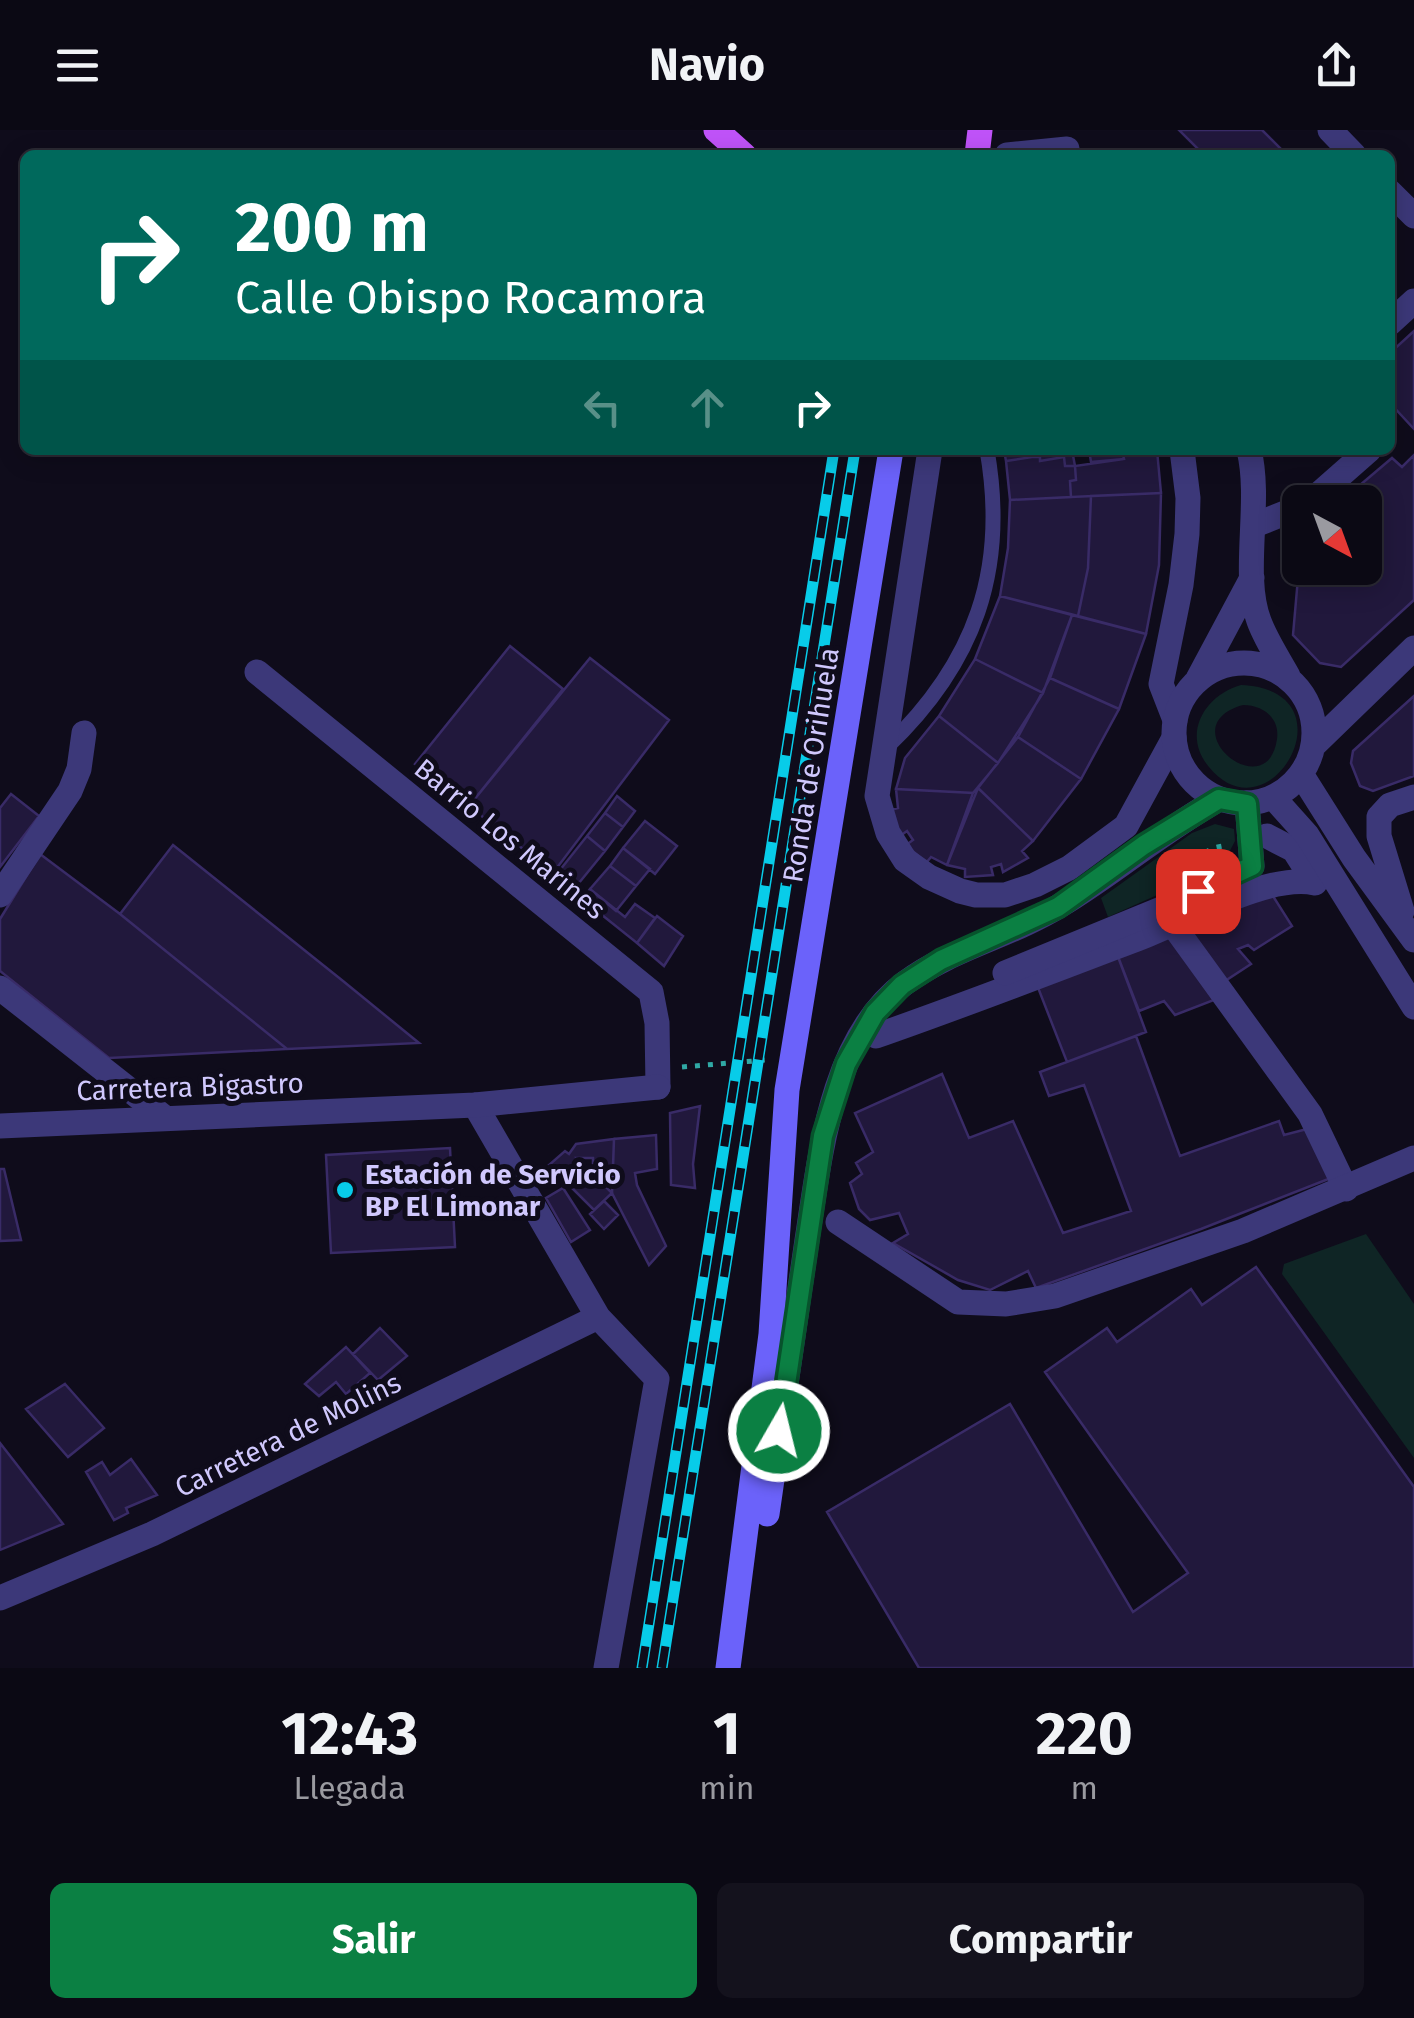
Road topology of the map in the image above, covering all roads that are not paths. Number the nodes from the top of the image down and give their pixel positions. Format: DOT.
graph roads {
  1 [pos="716,130"];
  2 [pos="1043,130"];
  3 [pos="1330,130"];
  4 [pos="738,150"];
  5 [pos="1068,150"];
  6 [pos="1349,150"];
  7 [pos="1395,197"];
  8 [pos="1414,216"];
  9 [pos="1414,301"];
  10 [pos="1395,318"];
  11 [pos="891,455"];
  12 [pos="929,455"];
  13 [pos="988,455"];
  14 [pos="1183,455"];
  15 [pos="1248,455"];
  16 [pos="1364,455"];
  17 [pos="1330,485"];
  18 [pos="1282,514"];
  19 [pos="1255,525"];
  20 [pos="1252,578"];
  21 [pos="1414,648"];
  22 [pos="256,672"];
  23 [pos="1288,676"];
  24 [pos="1198,679"];
  25 [pos="1374,686"];
  26 [pos="1310,706"];
  27 [pos="1174,729"];
  28 [pos="84,734"];
  29 [pos="1314,745"];
  30 [pos="884,750"];
  31 [pos="1301,774"];
  32 [pos="1272,798"];
  33 [pos="1219,799"];
  34 [pos="1402,801"];
  35 [pos="1247,804"];
  36 [pos="1267,836"];
  37 [pos="0,895"];
  38 [pos="1174,925"];
  39 [pos="1410,934"];
  40 [pos="1004,973"];
  41 [pos="0,988"];
  42 [pos="1414,1007"];
  43 [pos="876,1036"];
  44 [pos="666,1077"];
  45 [pos="787,1090"];
  46 [pos="475,1105"];
  47 [pos="164,1118"];
  48 [pos="0,1126"];
  49 [pos="1414,1158"];
  50 [pos="1346,1189"];
  51 [pos="838,1222"];
  52 [pos="598,1318"];
  53 [pos="779,1431"];
  54 [pos="0,1598"];
  55 [pos="606,1668"];
  56 [pos="728,1668"];
  57 [pos="744,1668"];
  1 -- 4 [label="main road"];
  2 -- 5 [label="street"];
  3 -- 6 [label="street"];
  7 -- 8 [label="street"];
  9 -- 10 [label="street"];
  11 -- 45 [label="main road, Ronda de Orihuela"];
  12 -- 30 [label="street"];
  13 -- 30 [label="lane"];
  14 -- 27 [label="street"];
  15 -- 19 [label="street"];
  16 -- 17 [label="street"];
  18 -- 19 [label="street"];
  19 -- 20 [label="street"];
  20 -- 23 [label="street"];
  20 -- 24 [label="street"];
  21 -- 25 [label="street"];
  22 -- 44 [label="street, Barrio Los Marines"];
  23 -- 24 [label="street"];
  23 -- 26 [label="street"];
  24 -- 27 [label="street"];
  25 -- 26 [label="street"];
  25 -- 29 [label="street"];
  26 -- 29 [label="street"];
  27 -- 30 [label="street"];
  27 -- 33 [label="street"];
  28 -- 37 [label="street"];
  29 -- 31 [label="street"];
  31 -- 32 [label="street"];
  31 -- 39 [label="street"];
  32 -- 35 [label="street"];
  32 -- 42 [label="street"];
  33 -- 35 [label="street"];
  33 -- 53 [label="street"];
  34 -- 39 [label="street"];
  35 -- 40 [label="street"];
  36 -- 38 [label="street"];
  38 -- 43 [label="street"];
  38 -- 50 [label="street"];
  41 -- 47 [label="street"];
  44 -- 46 [label="street, Carretera Bigastro"];
  45 -- 53 [label="main road, Ronda de Orihuela"];
  45 -- 56 [label="main road, Ronda de Orihuela"];
  46 -- 47 [label="street, Carretera Bigastro"];
  46 -- 52 [label="street"];
  47 -- 48 [label="street, Carretera Bigastro"];
  49 -- 50 [label="street"];
  50 -- 51 [label="street"];
  52 -- 54 [label="street, Carretera de Molins"];
  52 -- 55 [label="street"];
  53 -- 57 [label="main road, Ronda de Orihuela"];
}
